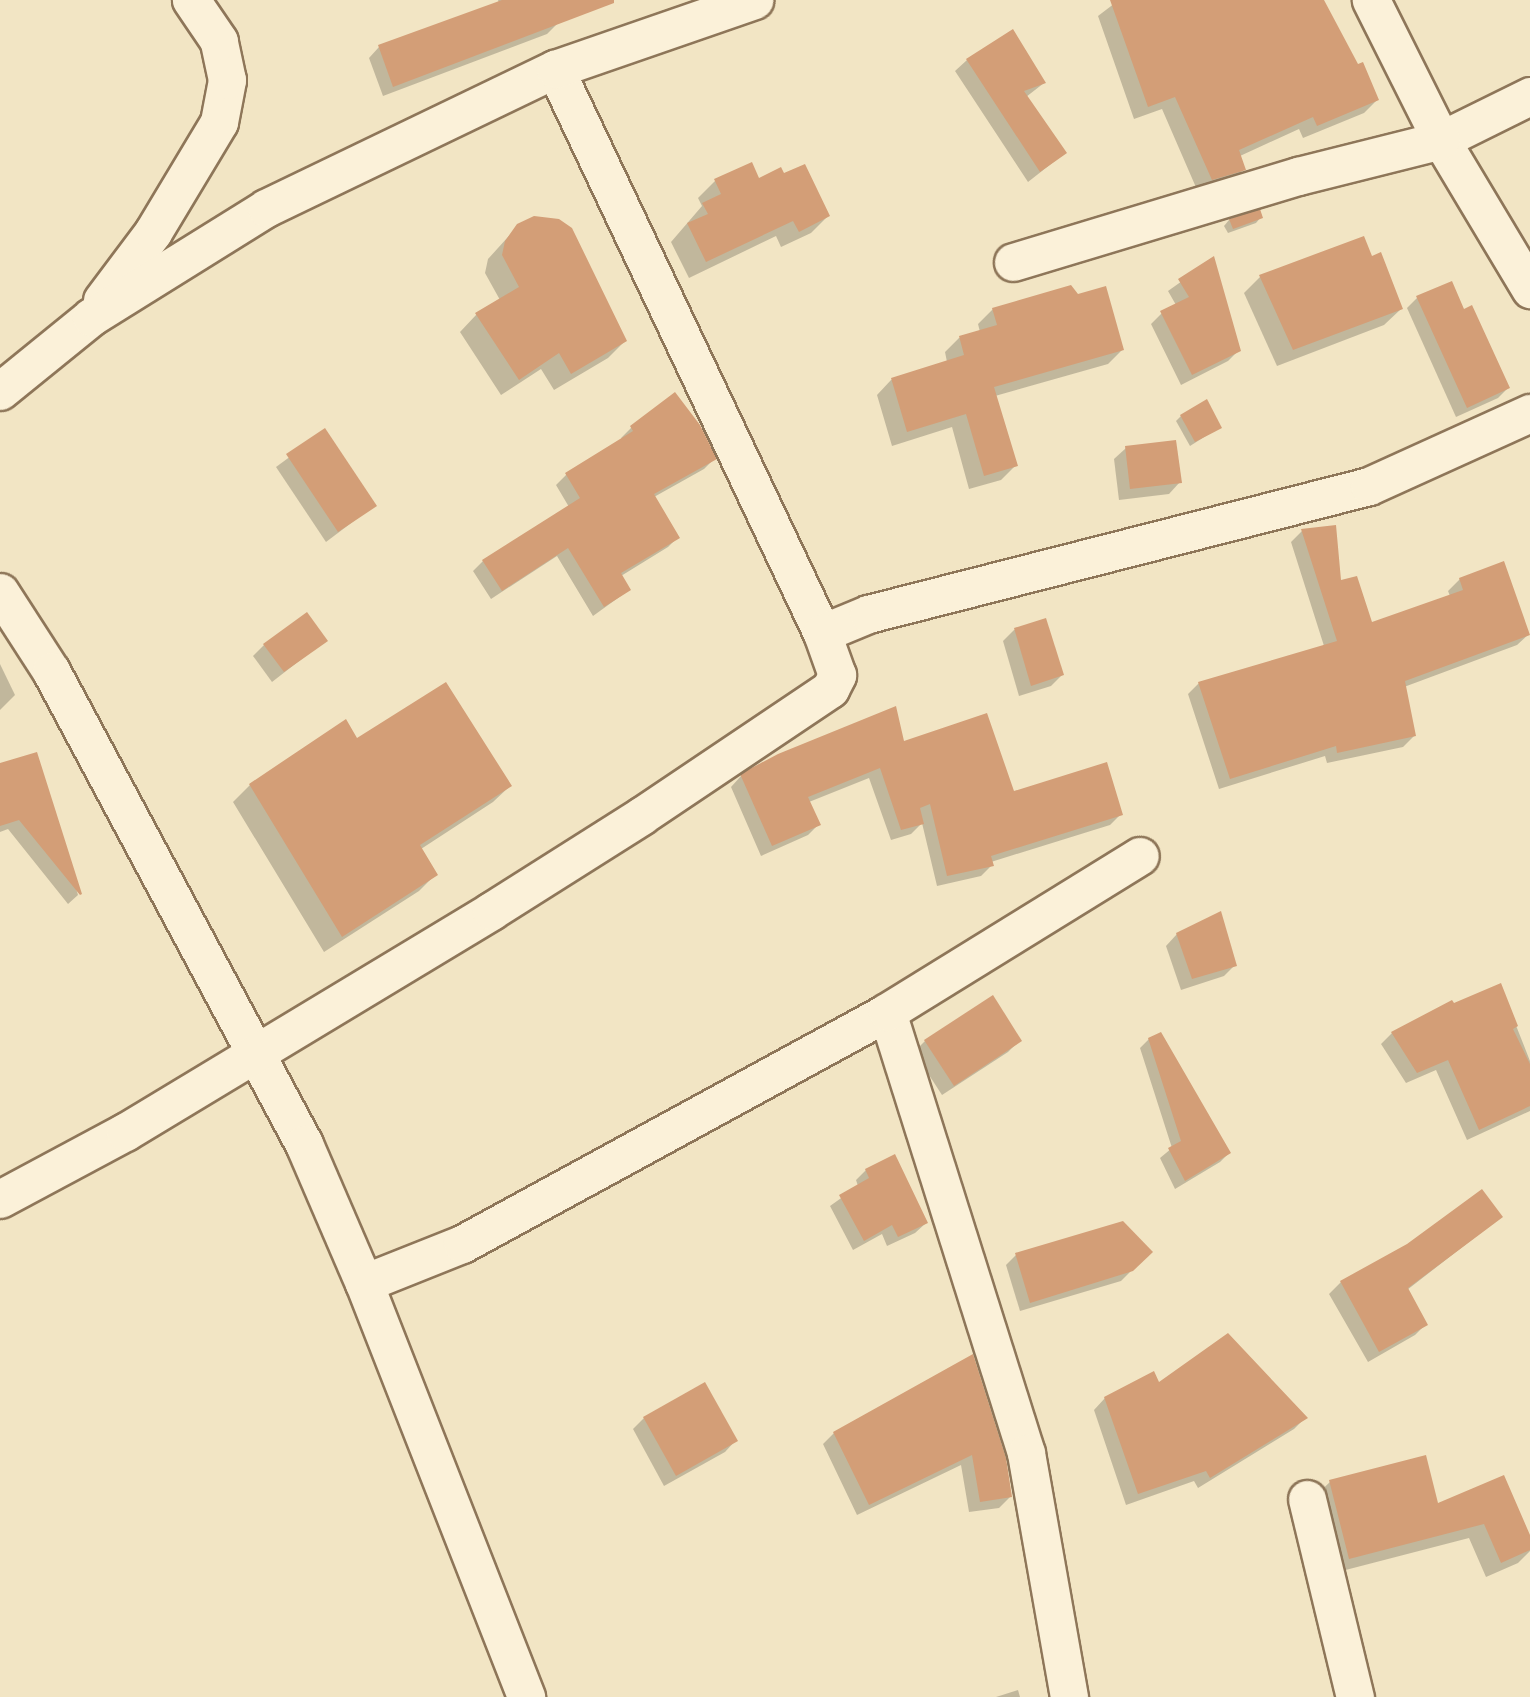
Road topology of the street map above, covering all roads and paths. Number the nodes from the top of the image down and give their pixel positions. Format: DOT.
graph roads {
  1 [pos="191,0"];
  2 [pos="754,0"];
  3 [pos="1371,0"];
  4 [pos="555,69"];
  5 [pos="1530,96"];
  6 [pos="1441,140"];
  7 [pos="1013,262"];
  8 [pos="1530,289"];
  9 [pos="90,317"];
  10 [pos="0,391"];
  11 [pos="1530,413"];
  12 [pos="0,592"];
  13 [pos="822,633"];
  14 [pos="1140,856"];
  15 [pos="887,1012"];
  16 [pos="256,1052"];
  17 [pos="0,1199"];
  18 [pos="364,1283"];
  19 [pos="1307,1499"];
  20 [pos="526,1697"];
  21 [pos="1069,1697"];
  22 [pos="1355,1697"];
  1 -- 9 [label="street"];
  2 -- 4 [label="street"];
  3 -- 6 [label="street"];
  4 -- 9 [label="street"];
  4 -- 13 [label="street"];
  5 -- 6 [label="street"];
  6 -- 7 [label="street"];
  6 -- 8 [label="street"];
  9 -- 10 [label="street"];
  11 -- 13 [label="street"];
  12 -- 16 [label="street"];
  13 -- 16 [label="street"];
  14 -- 15 [label="street"];
  15 -- 18 [label="street"];
  15 -- 21 [label="street"];
  16 -- 17 [label="street"];
  16 -- 18 [label="street"];
  18 -- 20 [label="street"];
  19 -- 22 [label="street"];
}
